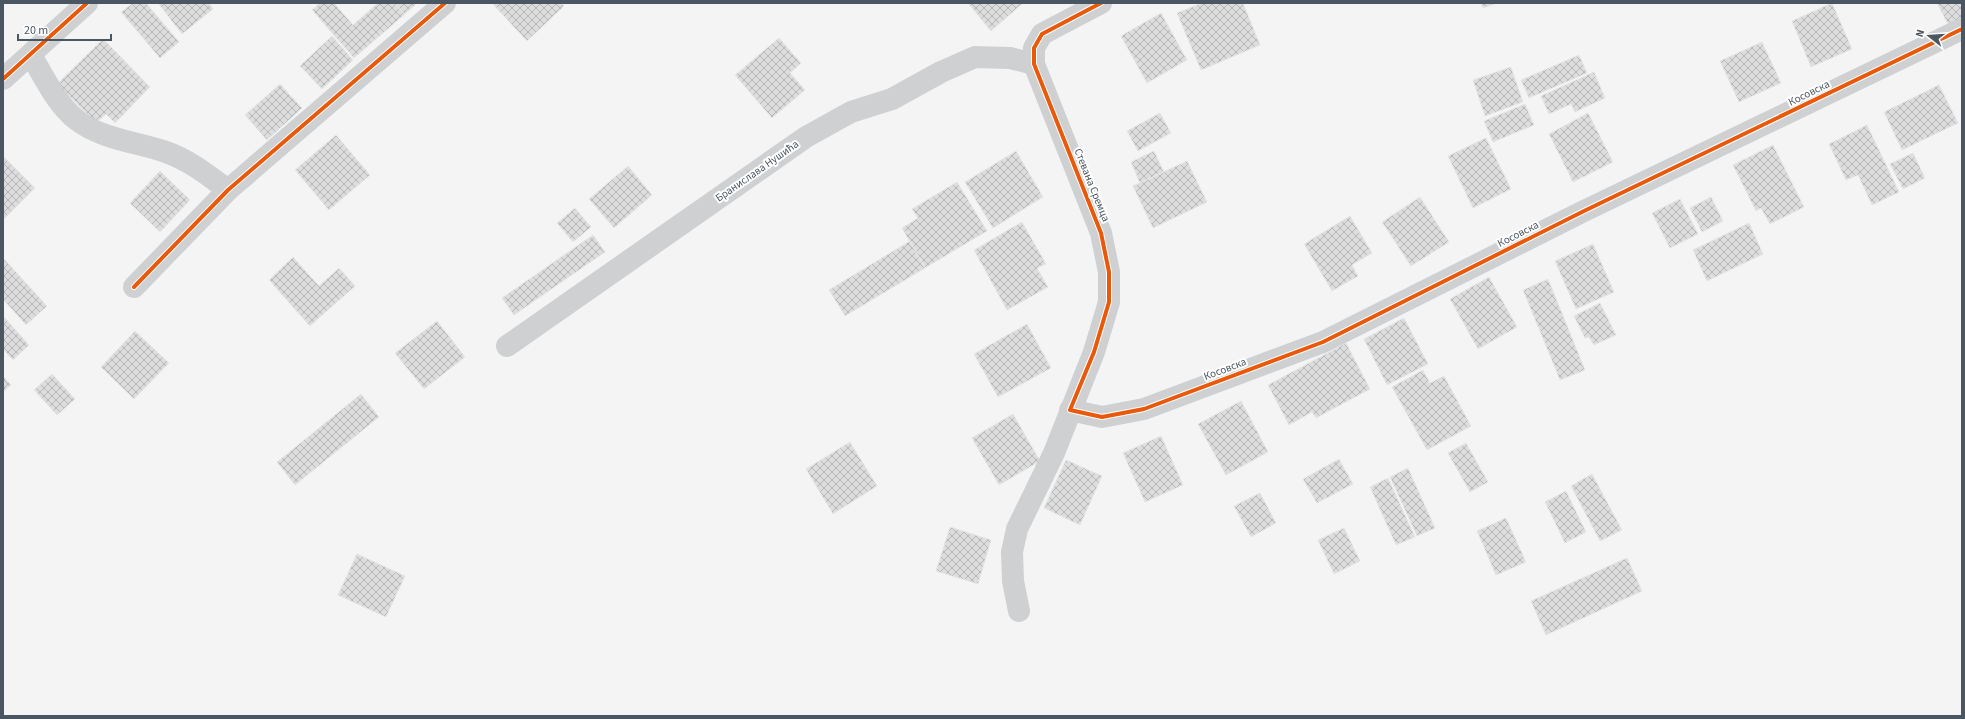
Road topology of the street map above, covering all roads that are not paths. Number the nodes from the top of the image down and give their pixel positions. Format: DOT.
graph roads {
  1 [pos="87,3"];
  2 [pos="445,3"];
  3 [pos="1101,3"];
  4 [pos="1962,29"];
  5 [pos="31,55"];
  6 [pos="1034,64"];
  7 [pos="3,79"];
  8 [pos="228,190"];
  9 [pos="134,287"];
  10 [pos="507,346"];
  11 [pos="1070,410"];
  12 [pos="1019,611"];
  1 -- 5 [label="street"];
  2 -- 8 [label="street"];
  3 -- 6 [label="street, Стевана Сремца"];
  4 -- 11 [label="street, Косовска"];
  5 -- 7 [label="street"];
  5 -- 8 [label="street"];
  6 -- 10 [label="street, Бранислава Нушића"];
  6 -- 11 [label="street, Стевана Сремца"];
  8 -- 9 [label="street"];
  11 -- 12 [label="street, Стевана Сремца"];
}
